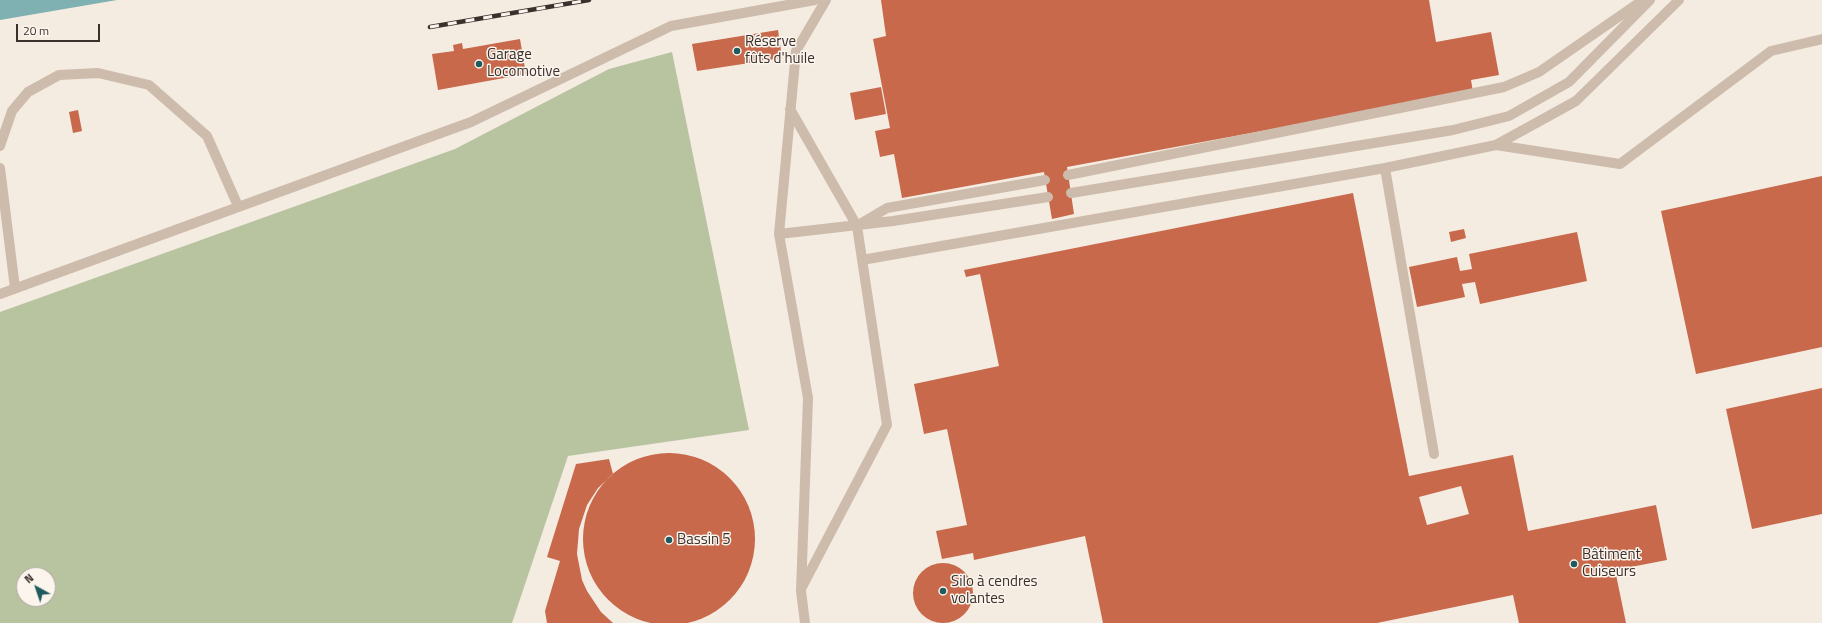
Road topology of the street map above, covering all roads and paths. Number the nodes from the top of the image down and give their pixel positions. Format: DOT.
graph roads {
  1 [pos="815,0"];
  2 [pos="826,0"];
  3 [pos="1643,0"];
  4 [pos="1650,0"];
  5 [pos="1679,0"];
  6 [pos="1822,39"];
  7 [pos="790,109"];
  8 [pos="1496,145"];
  9 [pos="0,146"];
  10 [pos="0,168"];
  11 [pos="1385,168"];
  12 [pos="1068,175"];
  13 [pos="1045,180"];
  14 [pos="1071,193"];
  15 [pos="1048,197"];
  16 [pos="238,206"];
  17 [pos="857,226"];
  18 [pos="779,234"];
  19 [pos="862,260"];
  20 [pos="15,288"];
  21 [pos="0,294"];
  22 [pos="1434,454"];
  23 [pos="800,591"];
  24 [pos="805,623"];
  1 -- 16 [label="lane"];
  2 -- 7 [label="lane"];
  3 -- 12 [label="lane"];
  4 -- 14 [label="lane"];
  5 -- 8 [label="lane"];
  6 -- 8 [label="lane"];
  7 -- 17 [label="lane"];
  7 -- 18 [label="lane"];
  8 -- 11 [label="lane"];
  9 -- 16 [label="lane"];
  10 -- 20 [label="lane"];
  11 -- 19 [label="lane"];
  11 -- 22 [label="lane"];
  13 -- 17 [label="lane"];
  15 -- 17 [label="lane"];
  16 -- 20 [label="lane"];
  17 -- 18 [label="lane"];
  17 -- 19 [label="lane"];
  18 -- 23 [label="lane"];
  19 -- 23 [label="lane"];
  20 -- 21 [label="lane"];
  23 -- 24 [label="lane"];
}
